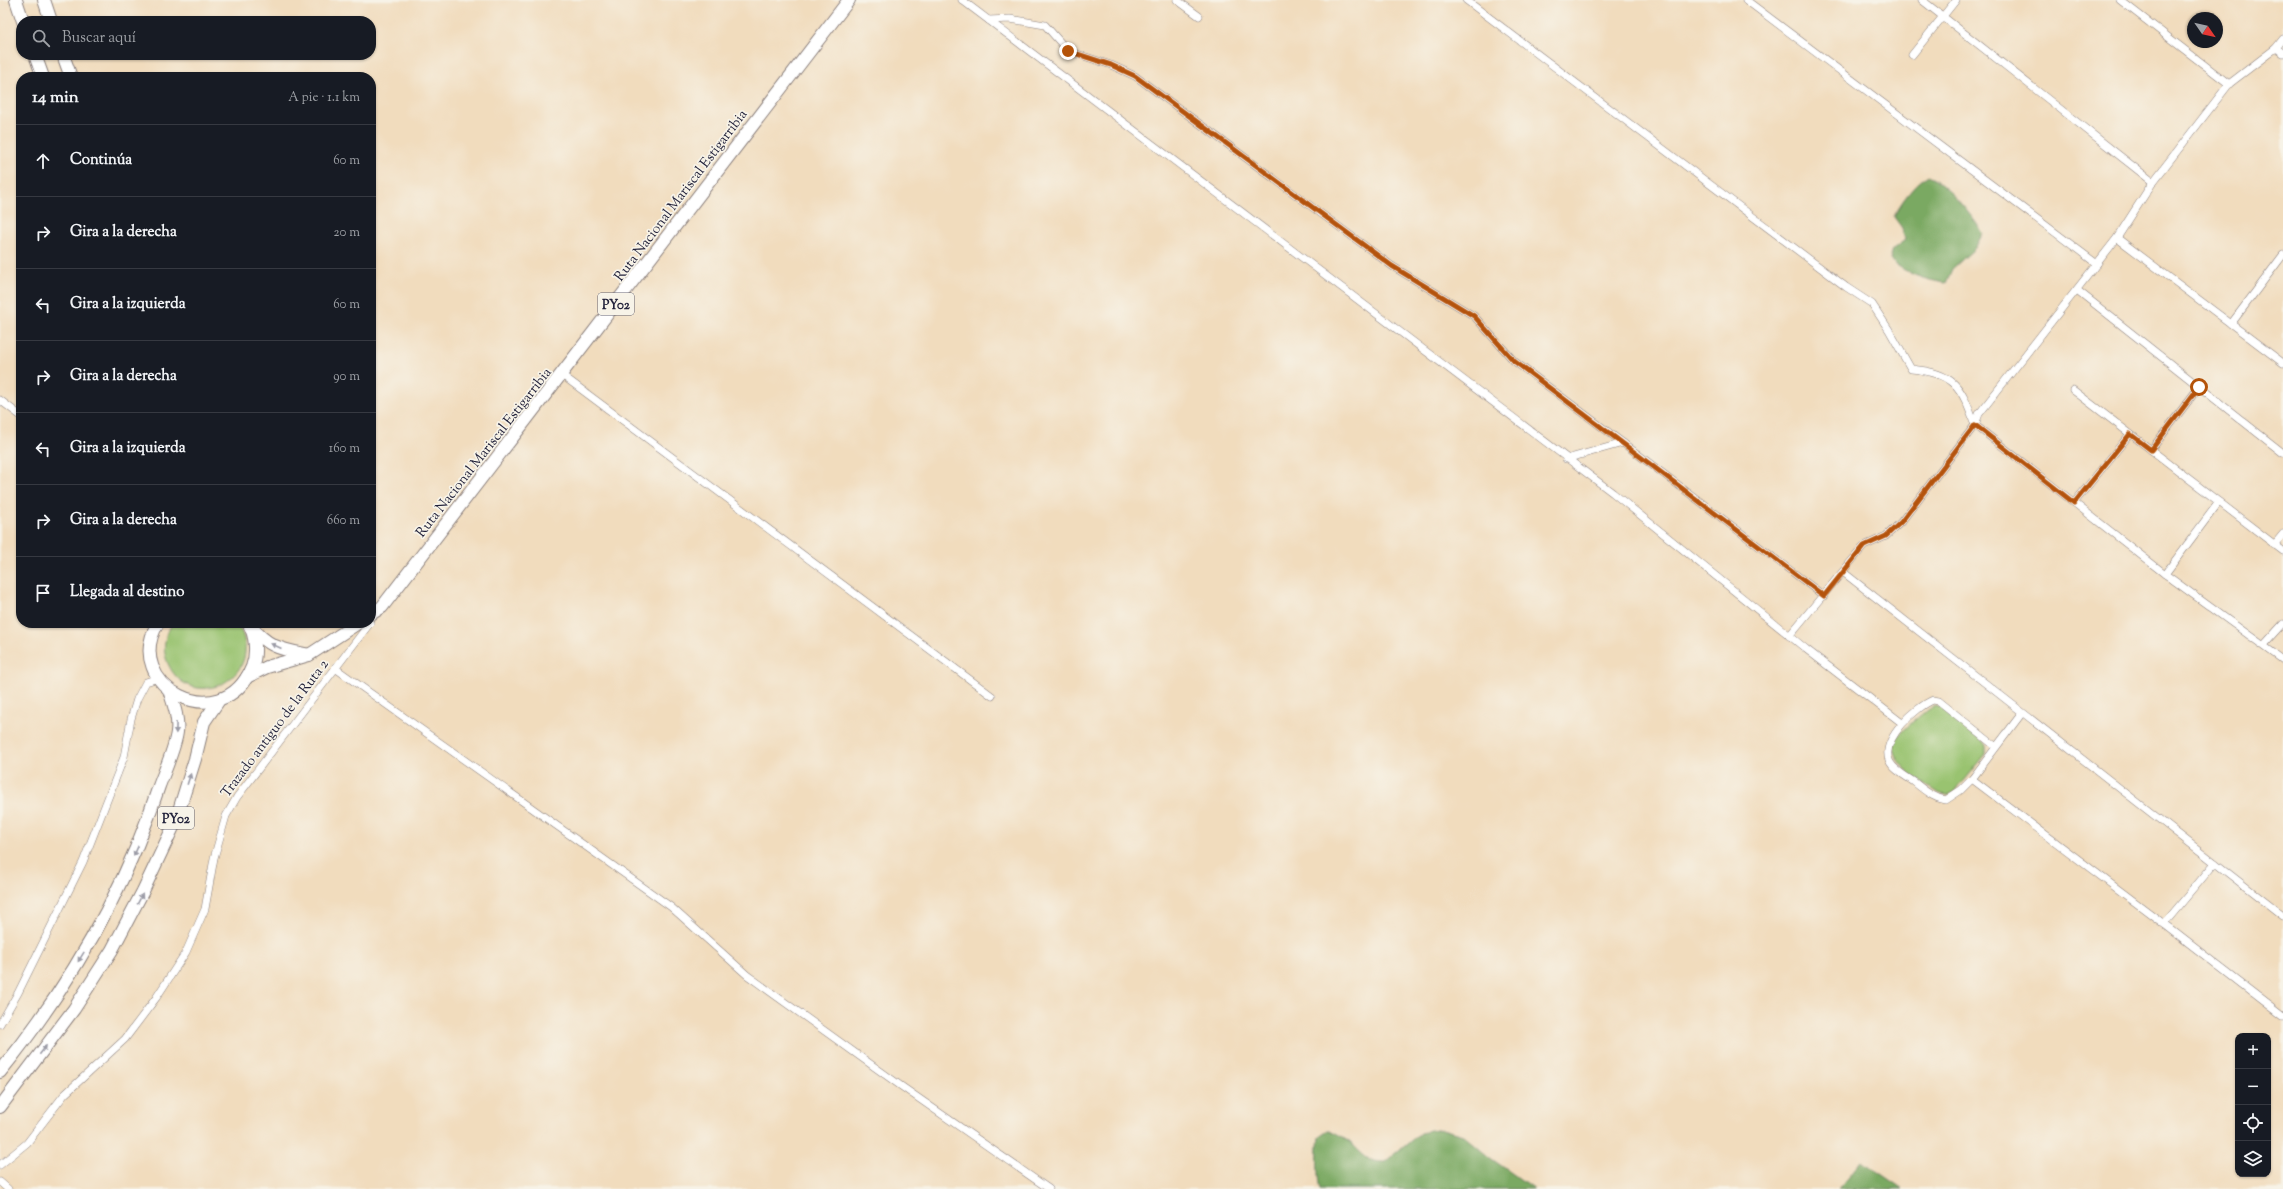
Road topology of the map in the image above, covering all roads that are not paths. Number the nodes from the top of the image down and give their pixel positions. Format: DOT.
graph roads {
  1 [pos="16,0"];
  2 [pos="44,0"];
  3 [pos="849,0"];
  4 [pos="962,0"];
  5 [pos="1177,0"];
  6 [pos="1466,0"];
  7 [pos="1746,0"];
  8 [pos="1922,0"];
  9 [pos="1956,0"];
  10 [pos="2120,0"];
  11 [pos="21,16"];
  12 [pos="49,16"];
  13 [pos="1199,16"];
  14 [pos="1943,17"];
  15 [pos="989,20"];
  16 [pos="2283,39"];
  17 [pos="2276,48"];
  18 [pos="2283,53"];
  19 [pos="1912,55"];
  20 [pos="37,60"];
  21 [pos="65,60"];
  22 [pos="42,72"];
  23 [pos="69,72"];
  24 [pos="2229,84"];
  25 [pos="2153,182"];
  26 [pos="2117,238"];
  27 [pos="2283,255"];
  28 [pos="2097,264"];
  29 [pos="2077,290"];
  30 [pos="2231,324"];
  31 [pos="2283,363"];
  32 [pos="562,375"];
  33 [pos="2199,387"];
  34 [pos="2073,390"];
  35 [pos="0,400"];
  36 [pos="16,412"];
  37 [pos="1975,425"];
  38 [pos="2130,434"];
  39 [pos="1623,443"];
  40 [pos="2151,450"];
  41 [pos="2283,452"];
  42 [pos="1566,459"];
  43 [pos="2219,502"];
  44 [pos="2074,503"];
  45 [pos="2283,534"];
  46 [pos="2274,544"];
  47 [pos="2283,551"];
  48 [pos="1842,572"];
  49 [pos="2165,574"];
  50 [pos="1824,596"];
  51 [pos="382,607"];
  52 [pos="376,611"];
  53 [pos="376,614"];
  54 [pos="2283,624"];
  55 [pos="155,628"];
  56 [pos="250,628"];
  57 [pos="252,628"];
  58 [pos="350,628"];
  59 [pos="365,628"];
  60 [pos="1790,636"];
  61 [pos="2264,645"];
  62 [pos="309,655"];
  63 [pos="2283,660"];
  64 [pos="335,668"];
  65 [pos="158,678"];
  66 [pos="247,678"];
  67 [pos="169,690"];
  68 [pos="992,696"];
  69 [pos="219,700"];
  70 [pos="2022,713"];
  71 [pos="1902,723"];
  72 [pos="1995,746"];
  73 [pos="1972,779"];
  74 [pos="2215,863"];
  75 [pos="2283,916"];
  76 [pos="2164,924"];
  77 [pos="2283,1016"];
  78 [pos="0,1024"];
  79 [pos="0,1072"];
  80 [pos="0,1107"];
  81 [pos="0,1164"];
  82 [pos="0,1182"];
  83 [pos="8,1189"];
  84 [pos="1050,1189"];
  1 -- 11 [label="main road"];
  2 -- 12 [label="main road"];
  3 -- 32 [label="main road, Ruta Nacional Mariscal Estigarribia / PY02"];
  4 -- 15 [label="street"];
  5 -- 13 [label="street"];
  6 -- 37 [label="street"];
  7 -- 28 [label="street"];
  8 -- 14 [label="street"];
  9 -- 14 [label="street"];
  10 -- 24 [label="street"];
  14 -- 19 [label="street"];
  14 -- 25 [label="street"];
  15 -- 39 [label="street"];
  15 -- 42 [label="street"];
  16 -- 17 [label="street"];
  17 -- 18 [label="street"];
  17 -- 24 [label="street"];
  20 -- 22 [label="main road"];
  21 -- 23 [label="main road"];
  24 -- 25 [label="street"];
  25 -- 26 [label="street"];
  26 -- 28 [label="street"];
  26 -- 30 [label="street"];
  27 -- 30 [label="street"];
  28 -- 29 [label="street"];
  29 -- 33 [label="street"];
  29 -- 37 [label="street"];
  30 -- 31 [label="street"];
  32 -- 51 [label="main road, Ruta Nacional Mariscal Estigarribia / PY02"];
  32 -- 68 [label="street"];
  33 -- 40 [label="street"];
  33 -- 41 [label="street"];
  34 -- 38 [label="street"];
  35 -- 36 [label="street"];
  37 -- 44 [label="street"];
  37 -- 48 [label="street"];
  38 -- 40 [label="street"];
  38 -- 44 [label="street"];
  39 -- 42 [label="street"];
  39 -- 50 [label="street"];
  40 -- 43 [label="street"];
  42 -- 60 [label="street"];
  43 -- 46 [label="street"];
  43 -- 49 [label="street"];
  44 -- 49 [label="street"];
  45 -- 46 [label="street"];
  46 -- 47 [label="street"];
  48 -- 50 [label="street"];
  48 -- 70 [label="street"];
  49 -- 61 [label="street"];
  50 -- 60 [label="street"];
  51 -- 52 [label="main road, Ruta Nacional Mariscal Estigarribia / PY02"];
  51 -- 53 [label="street, Trazado antiguo de la Ruta 2"];
  54 -- 61 [label="street"];
  55 -- 65 [label="main road, PY02"];
  56 -- 66 [label="main road, PY02"];
  62 -- 57 [label="main road, PY02, one-way"];
  58 -- 62 [label="main road, PY02"];
  59 -- 64 [label="street, Trazado antiguo de la Ruta 2"];
  60 -- 71 [label="street"];
  61 -- 63 [label="street"];
  62 -- 66 [label="main road, PY02"];
  64 -- 81 [label="street, Trazado antiguo de la Ruta 2"];
  64 -- 84 [label="street"];
  65 -- 67 [label="main road, PY02"];
  65 -- 78 [label="street"];
  66 -- 69 [label="main road, PY02"];
  67 -- 69 [label="main road, PY02"];
  67 -- 79 [label="main road, PY02, one-way"];
  80 -- 69 [label="main road, PY02, one-way"];
  70 -- 72 [label="street"];
  70 -- 74 [label="street"];
  71 -- 72 [label="street"];
  71 -- 73 [label="street"];
  72 -- 73 [label="street"];
  73 -- 76 [label="street"];
  74 -- 75 [label="street"];
  74 -- 76 [label="street"];
  76 -- 77 [label="street"];
  82 -- 83 [label="street"];
}
